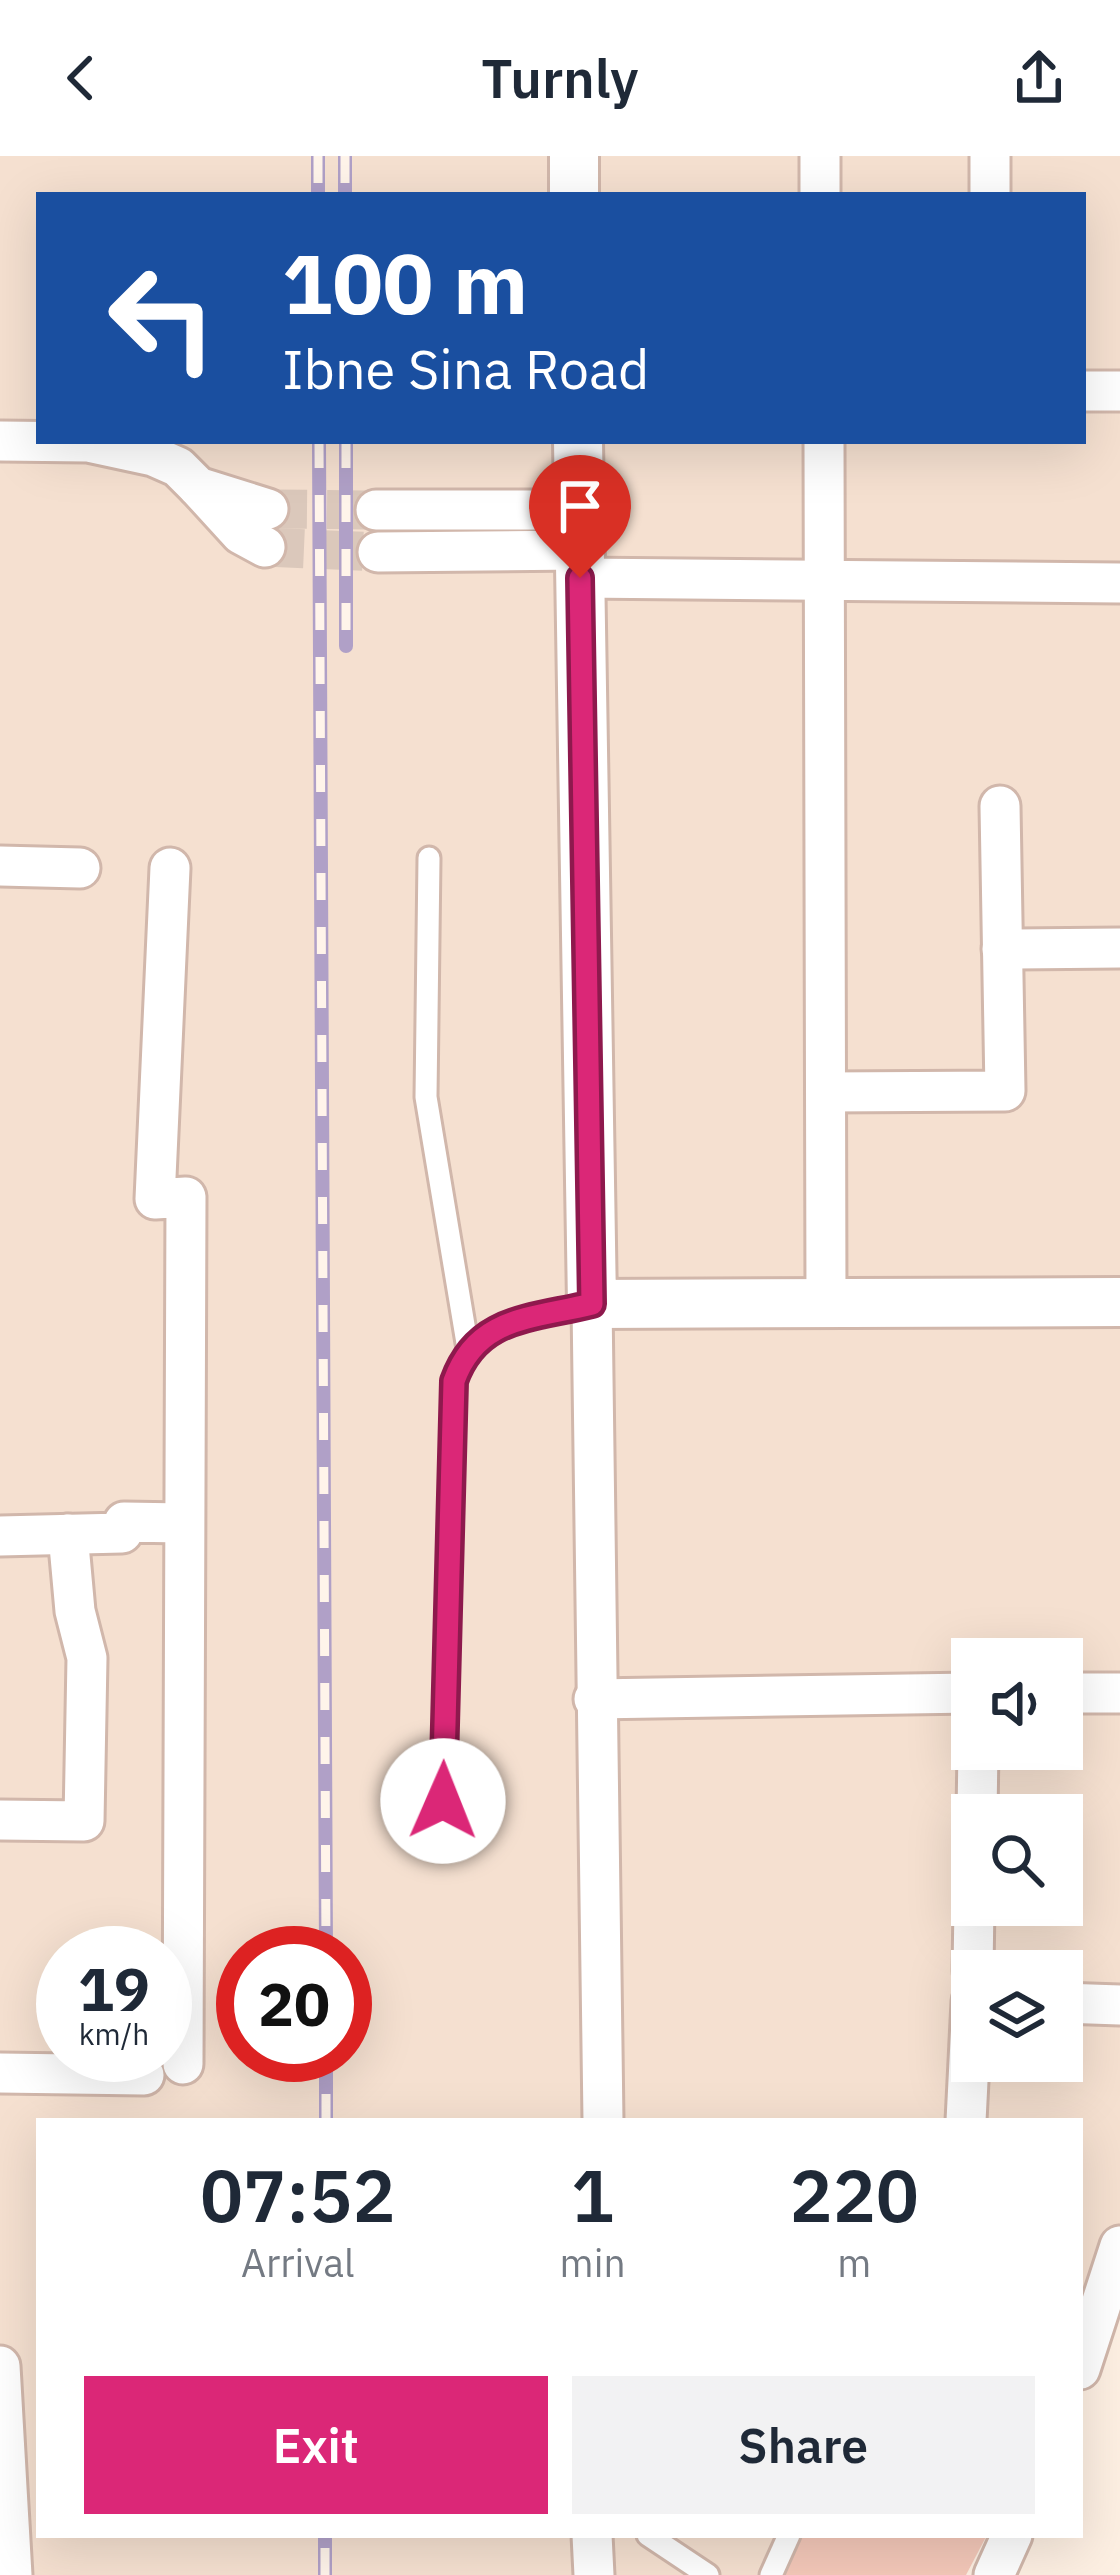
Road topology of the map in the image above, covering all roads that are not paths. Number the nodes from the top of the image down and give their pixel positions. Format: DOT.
graph roads {
  1 [pos="574,156"];
  2 [pos="820,156"];
  3 [pos="990,156"];
  4 [pos="574,192"];
  5 [pos="820,192"];
  6 [pos="990,192"];
  7 [pos="1086,391"];
  8 [pos="1120,391"];
  9 [pos="0,441"];
  10 [pos="36,441"];
  11 [pos="97,444"];
  12 [pos="578,444"];
  13 [pos="824,444"];
  14 [pos="376,510"];
  15 [pos="266,528"];
  16 [pos="580,546"];
  17 [pos="378,552"];
  18 [pos="826,580"];
  19 [pos="1120,583"];
  20 [pos="1000,806"];
  21 [pos="429,858"];
  22 [pos="0,866"];
  23 [pos="80,868"];
  24 [pos="170,868"];
  25 [pos="1120,948"];
  26 [pos="1002,949"];
  27 [pos="826,1092"];
  28 [pos="1120,1302"];
  29 [pos="826,1303"];
  30 [pos="592,1304"];
  31 [pos="468,1349"];
  32 [pos="183,1523"];
  33 [pos="68,1534"];
  34 [pos="0,1536"];
  35 [pos="951,1693"];
  36 [pos="1083,1693"];
  37 [pos="1120,1693"];
  38 [pos="594,1699"];
  39 [pos="0,1820"];
  40 [pos="442,1848"];
  41 [pos="183,1926"];
  42 [pos="1083,2004"];
  43 [pos="1120,2005"];
  44 [pos="0,2073"];
  45 [pos="36,2074"];
  46 [pos="968,2082"];
  47 [pos="603,2118"];
  48 [pos="966,2118"];
  49 [pos="1120,2246"];
  50 [pos="1101,2299"];
  51 [pos="1083,2359"];
  52 [pos="0,2366"];
  53 [pos="592,2538"];
  54 [pos="652,2538"];
  55 [pos="789,2538"];
  56 [pos="12,2575"];
  57 [pos="594,2575"];
  58 [pos="708,2575"];
  59 [pos="771,2575"];
  1 -- 4 [label="street"];
  2 -- 5 [label="street"];
  3 -- 6 [label="street"];
  7 -- 8 [label="street"];
  9 -- 10 [label="street"];
  11 -- 15 [label="street"];
  12 -- 16 [label="street"];
  13 -- 18 [label="street"];
  14 -- 16 [label="street"];
  16 -- 17 [label="street"];
  16 -- 18 [label="street"];
  16 -- 30 [label="street"];
  18 -- 19 [label="street"];
  18 -- 27 [label="street"];
  20 -- 26 [label="street"];
  21 -- 31 [label="lane"];
  22 -- 23 [label="street"];
  24 -- 32 [label="street"];
  25 -- 26 [label="street"];
  26 -- 27 [label="street"];
  27 -- 29 [label="street"];
  28 -- 29 [label="street"];
  29 -- 30 [label="street"];
  30 -- 31 [label="lane"];
  30 -- 38 [label="street"];
  31 -- 40 [label="lane"];
  32 -- 33 [label="street"];
  32 -- 41 [label="street"];
  33 -- 34 [label="street"];
  33 -- 39 [label="street"];
  35 -- 38 [label="street"];
  36 -- 37 [label="street"];
  38 -- 47 [label="street"];
  42 -- 43 [label="street"];
  44 -- 45 [label="street"];
  46 -- 48 [label="street"];
  49 -- 50 [label="street"];
  50 -- 51 [label="street"];
  52 -- 56 [label="street"];
  53 -- 57 [label="street"];
  54 -- 58 [label="lane"];
  55 -- 59 [label="lane"];
}
